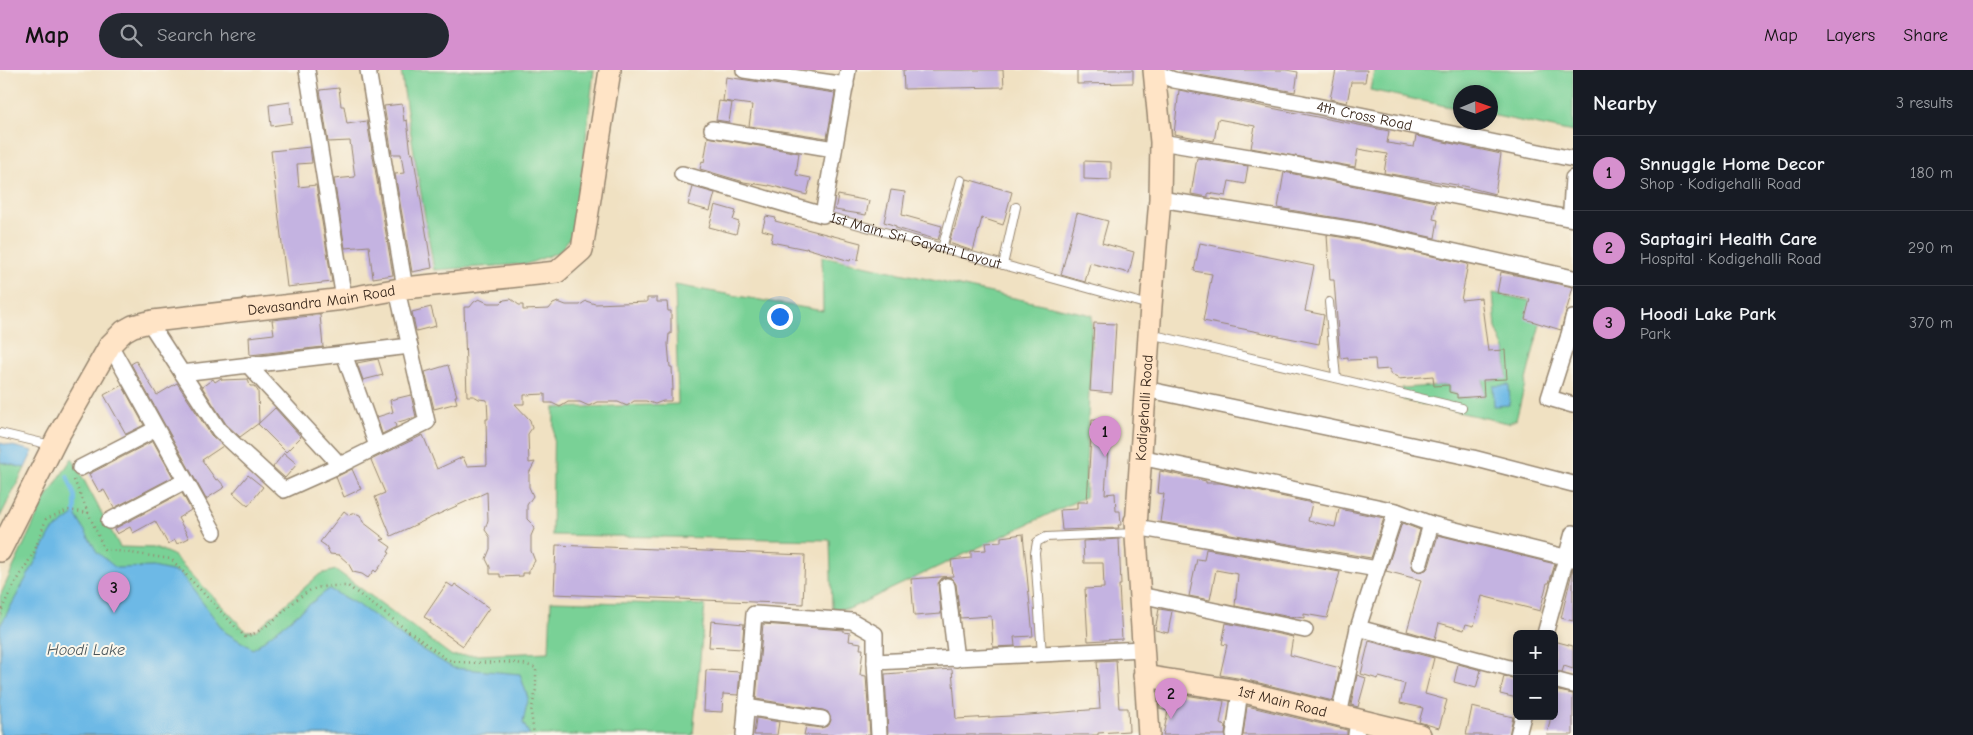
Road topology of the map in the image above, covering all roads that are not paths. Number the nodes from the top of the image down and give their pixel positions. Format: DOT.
graph roads {
  1 [pos="307,70"];
  2 [pos="610,70"];
  3 [pos="744,70"];
  4 [pos="366,71"];
  5 [pos="1155,71"];
  6 [pos="847,78"];
  7 [pos="712,129"];
  8 [pos="1161,142"];
  9 [pos="834,149"];
  10 [pos="1573,159"];
  11 [pos="682,174"];
  12 [pos="1573,178"];
  13 [pos="961,180"];
  14 [pos="1160,200"];
  15 [pos="1016,208"];
  16 [pos="823,215"];
  17 [pos="1573,219"];
  18 [pos="942,248"];
  19 [pos="1003,265"];
  20 [pos="1573,278"];
  21 [pos="401,289"];
  22 [pos="344,299"];
  23 [pos="1330,302"];
  24 [pos="1144,307"];
  25 [pos="1573,318"];
  26 [pos="149,322"];
  27 [pos="1571,336"];
  28 [pos="1145,338"];
  29 [pos="110,345"];
  30 [pos="410,346"];
  31 [pos="344,354"];
  32 [pos="248,365"];
  33 [pos="182,373"];
  34 [pos="1336,378"];
  35 [pos="1145,389"];
  36 [pos="1573,405"];
  37 [pos="1462,408"];
  38 [pos="156,429"];
  39 [pos="0,433"];
  40 [pos="53,446"];
  41 [pos="378,446"];
  42 [pos="1140,457"];
  43 [pos="340,465"];
  44 [pos="80,468"];
  45 [pos="185,482"];
  46 [pos="1573,484"];
  47 [pos="1396,511"];
  48 [pos="109,521"];
  49 [pos="1431,524"];
  50 [pos="1136,530"];
  51 [pos="214,532"];
  52 [pos="1573,533"];
  53 [pos="0,551"];
  54 [pos="1570,559"];
  55 [pos="1420,563"];
  56 [pos="1377,569"];
  57 [pos="947,586"];
  58 [pos="1140,595"];
  59 [pos="1358,628"];
  60 [pos="1305,630"];
  61 [pos="1546,630"];
  62 [pos="1143,649"];
  63 [pos="1042,655"];
  64 [pos="956,659"];
  65 [pos="875,662"];
  66 [pos="1513,669"];
  67 [pos="1144,676"];
  68 [pos="1558,681"];
  69 [pos="1573,685"];
  70 [pos="1240,691"];
  71 [pos="746,707"];
  72 [pos="822,719"];
  73 [pos="1522,720"];
  74 [pos="1351,723"];
  75 [pos="744,735"];
  76 [pos="879,735"];
  77 [pos="1149,735"];
  78 [pos="1234,735"];
  79 [pos="1420,735"];
  80 [pos="1518,735"];
  1 -- 22 [label="street"];
  2 -- 21 [label="street, Devasandra Main Road"];
  3 -- 6 [label="street"];
  4 -- 21 [label="street"];
  5 -- 8 [label="street, Kodigehalli Road"];
  5 -- 10 [label="street, 4th Cross Road"];
  6 -- 9 [label="street"];
  7 -- 9 [label="street"];
  8 -- 14 [label="street, Kodigehalli Road"];
  8 -- 17 [label="street"];
  9 -- 16 [label="street"];
  11 -- 16 [label="street, 1st Main, Sri Gayatri Layout"];
  12 -- 17 [label="street"];
  13 -- 18 [label="lane"];
  14 -- 20 [label="street"];
  14 -- 24 [label="street, Kodigehalli Road"];
  15 -- 19 [label="lane"];
  16 -- 18 [label="lane, 1st Main, Sri Gayatri Layout"];
  18 -- 19 [label="lane, 1st Main, Sri Gayatri Layout"];
  19 -- 24 [label="lane, 1st Main, Sri Gayatri Layout"];
  21 -- 22 [label="street, Devasandra Main Road"];
  21 -- 30 [label="street"];
  22 -- 26 [label="street, Devasandra Main Road"];
  23 -- 34 [label="lane"];
  24 -- 28 [label="street, Kodigehalli Road"];
  25 -- 27 [label="street"];
  26 -- 29 [label="street, Devasandra Main Road"];
  26 -- 33 [label="street"];
  27 -- 36 [label="street"];
  28 -- 34 [label="lane"];
  28 -- 35 [label="street, Kodigehalli Road"];
  28 -- 50 [label="lane"];
  29 -- 38 [label="street"];
  29 -- 40 [label="street, Devasandra Main Road"];
  30 -- 31 [label="street"];
  30 -- 41 [label="street"];
  31 -- 32 [label="street"];
  31 -- 41 [label="street"];
  32 -- 33 [label="street"];
  32 -- 43 [label="street"];
  33 -- 43 [label="street"];
  34 -- 37 [label="lane"];
  35 -- 42 [label="street, Kodigehalli Road"];
  35 -- 46 [label="street"];
  38 -- 44 [label="street"];
  38 -- 45 [label="street"];
  39 -- 40 [label="lane"];
  40 -- 53 [label="street, Devasandra Main Road"];
  41 -- 43 [label="street"];
  42 -- 47 [label="street"];
  42 -- 50 [label="street, Kodigehalli Road"];
  45 -- 48 [label="street"];
  45 -- 51 [label="street"];
  47 -- 49 [label="street"];
  47 -- 56 [label="street"];
  49 -- 54 [label="street"];
  49 -- 55 [label="street"];
  50 -- 56 [label="street"];
  50 -- 58 [label="street, Kodigehalli Road"];
  50 -- 63 [label="lane"];
  52 -- 54 [label="street"];
  54 -- 61 [label="street"];
  56 -- 59 [label="street"];
  57 -- 64 [label="street"];
  58 -- 60 [label="street"];
  58 -- 62 [label="street, Kodigehalli Road"];
  59 -- 66 [label="street"];
  59 -- 74 [label="street"];
  62 -- 63 [label="street"];
  62 -- 67 [label="street, Kodigehalli Road"];
  63 -- 64 [label="street"];
  64 -- 65 [label="street"];
  65 -- 71 [label="street"];
  65 -- 76 [label="street"];
  67 -- 70 [label="street, 1st Main Road"];
  67 -- 77 [label="street, Kodigehalli Road"];
  68 -- 69 [label="street"];
  70 -- 74 [label="street, 1st Main Road"];
  70 -- 78 [label="street"];
  71 -- 72 [label="street"];
  71 -- 75 [label="street"];
  73 -- 80 [label="street"];
  74 -- 79 [label="street, 1st Main Road"];
}
